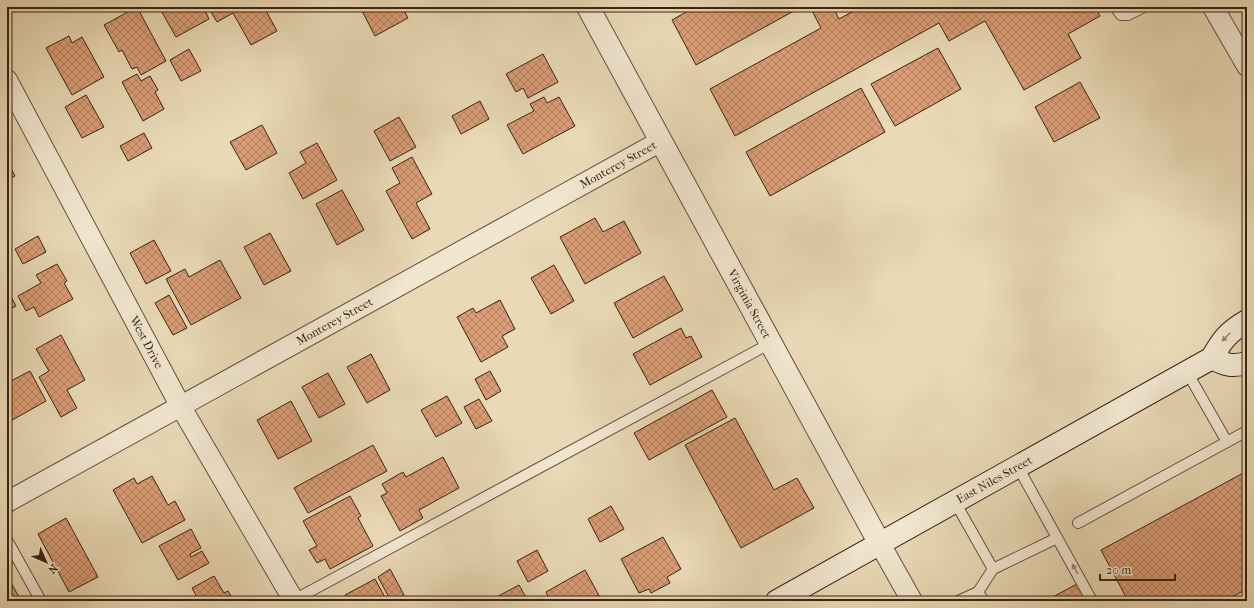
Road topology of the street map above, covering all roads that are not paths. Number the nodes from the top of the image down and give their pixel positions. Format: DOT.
graph roads {
  1 [pos="588,7"];
  2 [pos="1115,7"];
  3 [pos="1144,7"];
  4 [pos="1213,7"];
  5 [pos="1247,66"];
  6 [pos="7,80"];
  7 [pos="661,141"];
  8 [pos="1247,321"];
  9 [pos="771,343"];
  10 [pos="1212,358"];
  11 [pos="1247,364"];
  12 [pos="1188,372"];
  13 [pos="181,406"];
  14 [pos="1247,431"];
  15 [pos="1227,442"];
  16 [pos="1018,467"];
  17 [pos="7,502"];
  18 [pos="955,502"];
  19 [pos="1078,524"];
  20 [pos="1057,538"];
  21 [pos="7,540"];
  22 [pos="880,544"];
  23 [pos="993,569"];
  24 [pos="978,592"];
  25 [pos="41,601"];
  26 [pos="293,601"];
  27 [pos="776,601"];
  28 [pos="912,601"];
  29 [pos="958,601"];
  30 [pos="984,601"];
  31 [pos="1092,601"];
  1 -- 7 [label="street, Virginia Street"];
  2 -- 3 [label="lane"];
  4 -- 5 [label="street"];
  6 -- 13 [label="street, West Drive"];
  7 -- 9 [label="street, Virginia Street"];
  7 -- 13 [label="street, Monterey Street"];
  8 -- 10 [label="street, East Niles Street, one-way"];
  9 -- 22 [label="street, Virginia Street"];
  9 -- 26 [label="lane"];
  10 -- 11 [label="street"];
  10 -- 12 [label="street, East Niles Street"];
  12 -- 15 [label="lane"];
  12 -- 16 [label="street, East Niles Street"];
  13 -- 17 [label="street, Monterey Street"];
  13 -- 26 [label="street, West Drive"];
  14 -- 15 [label="lane"];
  15 -- 19 [label="lane"];
  16 -- 18 [label="street, East Niles Street"];
  16 -- 20 [label="lane"];
  18 -- 22 [label="street, East Niles Street"];
  18 -- 23 [label="lane"];
  20 -- 23 [label="lane"];
  31 -- 20 [label="lane, one-way"];
  21 -- 25 [label="lane"];
  22 -- 27 [label="street, East Niles Street"];
  22 -- 28 [label="street, Virginia Street"];
  23 -- 24 [label="lane"];
  24 -- 29 [label="lane"];
  24 -- 30 [label="lane"];
}
